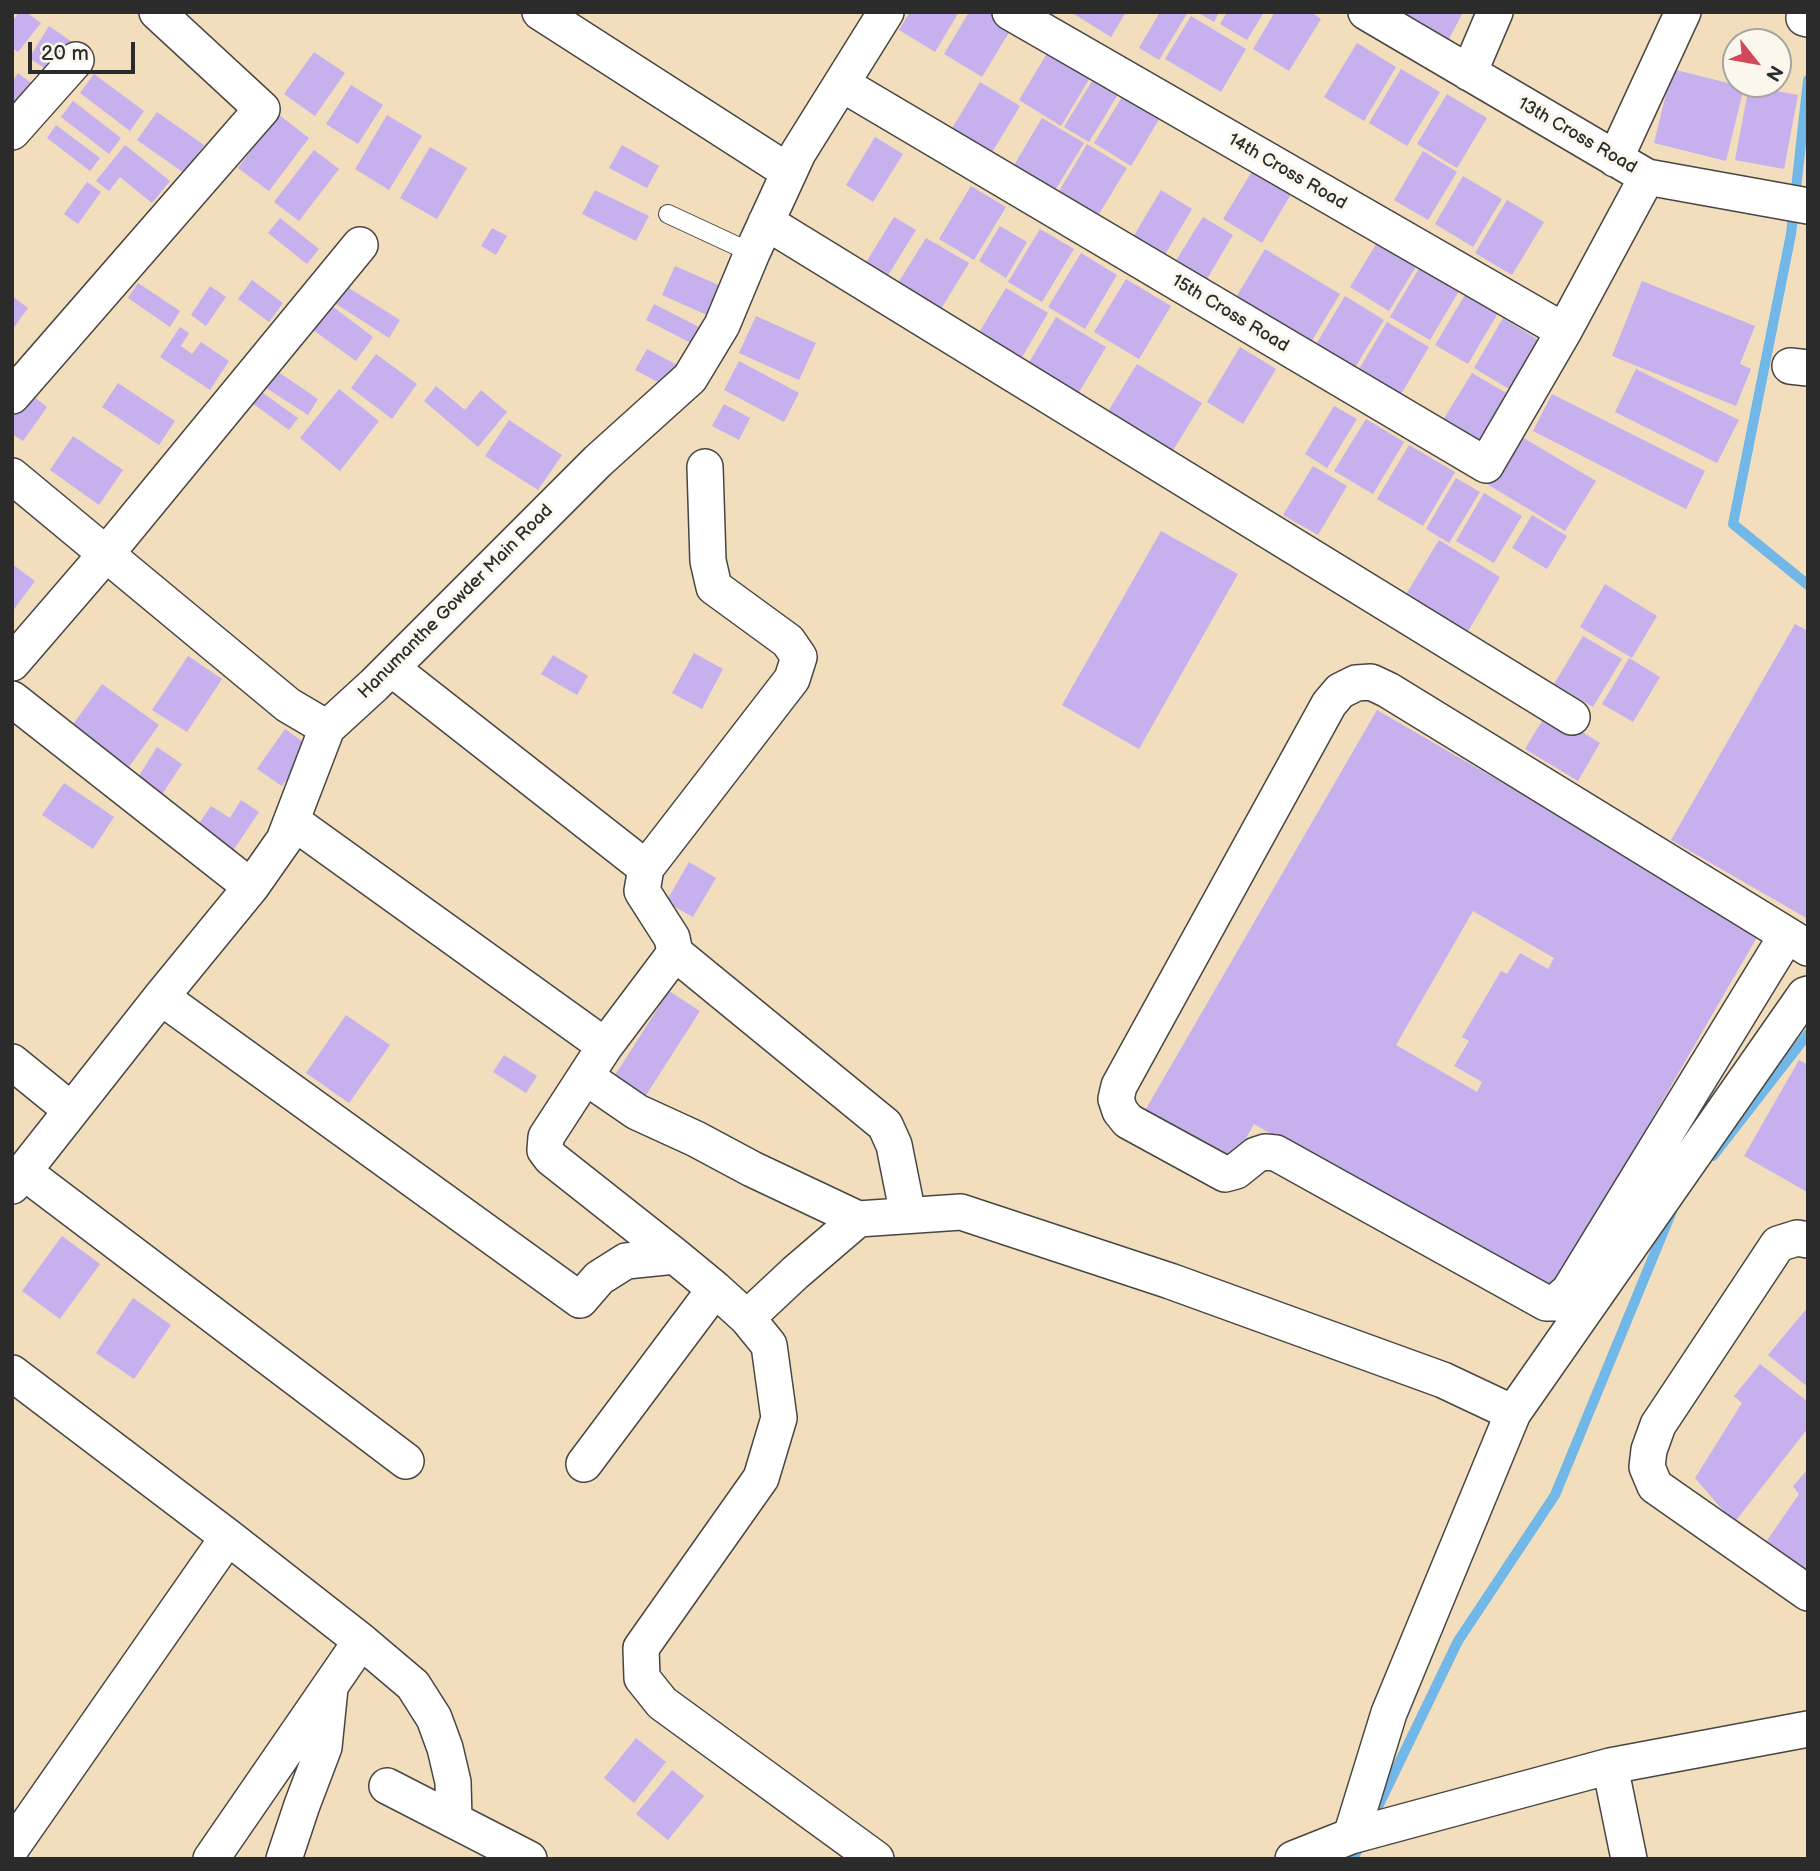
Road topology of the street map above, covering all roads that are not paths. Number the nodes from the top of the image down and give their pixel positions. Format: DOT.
graph roads {
  1 [pos="157,12"];
  2 [pos="540,12"];
  3 [pos="886,12"];
  4 [pos="1010,12"];
  5 [pos="1366,12"];
  6 [pos="1495,12"];
  7 [pos="1683,12"];
  8 [pos="76,60"];
  9 [pos="1469,73"];
  10 [pos="842,84"];
  11 [pos="12,132"];
  12 [pos="1615,159"];
  13 [pos="789,172"];
  14 [pos="1647,177"];
  15 [pos="1808,206"];
  16 [pos="668,214"];
  17 [pos="759,237"];
  18 [pos="360,245"];
  19 [pos="1564,331"];
  20 [pos="12,396"];
  21 [pos="705,467"];
  22 [pos="12,476"];
  23 [pos="106,554"];
  24 [pos="12,663"];
  25 [pos="391,668"];
  26 [pos="12,699"];
  27 [pos="1572,716"];
  28 [pos="327,728"];
  29 [pos="292,821"];
  30 [pos="646,868"];
  31 [pos="251,887"];
  32 [pos="1797,941"];
  33 [pos="675,953"];
  34 [pos="1808,994"];
  35 [pos="161,997"];
  36 [pos="605,1046"];
  37 [pos="12,1062"];
  38 [pos="586,1077"];
  39 [pos="71,1110"];
  40 [pos="18,1179"];
  41 [pos="908,1215"];
  42 [pos="858,1219"];
  43 [pos="1808,1240"];
  44 [pos="675,1256"];
  45 [pos="715,1289"];
  46 [pos="747,1318"];
  47 [pos="12,1373"];
  48 [pos="1513,1413"];
  49 [pos="406,1461"];
  50 [pos="584,1464"];
  51 [pos="228,1537"];
  52 [pos="1808,1593"];
  53 [pos="361,1641"];
  54 [pos="330,1686"];
  55 [pos="1808,1729"];
  56 [pos="1610,1766"];
  57 [pos="387,1786"];
  58 [pos="454,1820"];
  59 [pos="1350,1836"];
  60 [pos="12,1847"];
  61 [pos="211,1859"];
  62 [pos="284,1859"];
  63 [pos="529,1859"];
  64 [pos="876,1859"];
  65 [pos="1293,1859"];
  66 [pos="1629,1859"];
  1 -- 20 [label="street"];
  2 -- 13 [label="street"];
  3 -- 10 [label="street, Hanumanthe Gowder Main Road"];
  4 -- 19 [label="street, 14th Cross Road"];
  5 -- 9 [label="street, 13th Cross Road"];
  6 -- 9 [label="street"];
  7 -- 12 [label="street"];
  8 -- 11 [label="street"];
  9 -- 12 [label="street, 13th Cross Road"];
  10 -- 13 [label="street, Hanumanthe Gowder Main Road"];
  10 -- 19 [label="street, 15th Cross Road"];
  12 -- 14 [label="street, 13th Cross Road"];
  13 -- 17 [label="street, Hanumanthe Gowder Main Road"];
  14 -- 15 [label="street, 13th Cross Road"];
  14 -- 19 [label="street"];
  16 -- 17 [label="lane"];
  17 -- 25 [label="street, Hanumanthe Gowder Main Road"];
  17 -- 27 [label="street"];
  18 -- 23 [label="street"];
  21 -- 30 [label="street"];
  22 -- 23 [label="street"];
  23 -- 24 [label="street"];
  23 -- 28 [label="street"];
  25 -- 28 [label="street, Hanumanthe Gowder Main Road"];
  25 -- 30 [label="street"];
  26 -- 31 [label="street"];
  28 -- 29 [label="street, Hanumanthe Gowder Main Road"];
  29 -- 31 [label="street, Hanumanthe Gowder Main Road"];
  29 -- 36 [label="street"];
  30 -- 33 [label="street"];
  31 -- 35 [label="street, Hanumanthe Gowder Main Road"];
  32 -- 32 [label="street"];
  33 -- 36 [label="street"];
  33 -- 41 [label="street"];
  34 -- 48 [label="street"];
  35 -- 39 [label="street, Hanumanthe Gowder Main Road"];
  35 -- 44 [label="street"];
  36 -- 38 [label="street"];
  37 -- 39 [label="street"];
  38 -- 42 [label="street"];
  38 -- 44 [label="street"];
  39 -- 40 [label="street, Hanumanthe Gowder Main Road"];
  40 -- 49 [label="street"];
  41 -- 42 [label="street"];
  41 -- 48 [label="street"];
  42 -- 46 [label="street"];
  43 -- 52 [label="street"];
  44 -- 45 [label="street"];
  45 -- 46 [label="street"];
  45 -- 50 [label="street"];
  46 -- 64 [label="street"];
  47 -- 51 [label="street"];
  48 -- 59 [label="street"];
  51 -- 53 [label="street"];
  51 -- 60 [label="street"];
  53 -- 54 [label="street"];
  53 -- 58 [label="street"];
  54 -- 61 [label="street"];
  54 -- 62 [label="street"];
  55 -- 56 [label="street"];
  56 -- 59 [label="street"];
  56 -- 66 [label="street"];
  57 -- 58 [label="street"];
  58 -- 63 [label="street"];
  59 -- 65 [label="street"];
}
